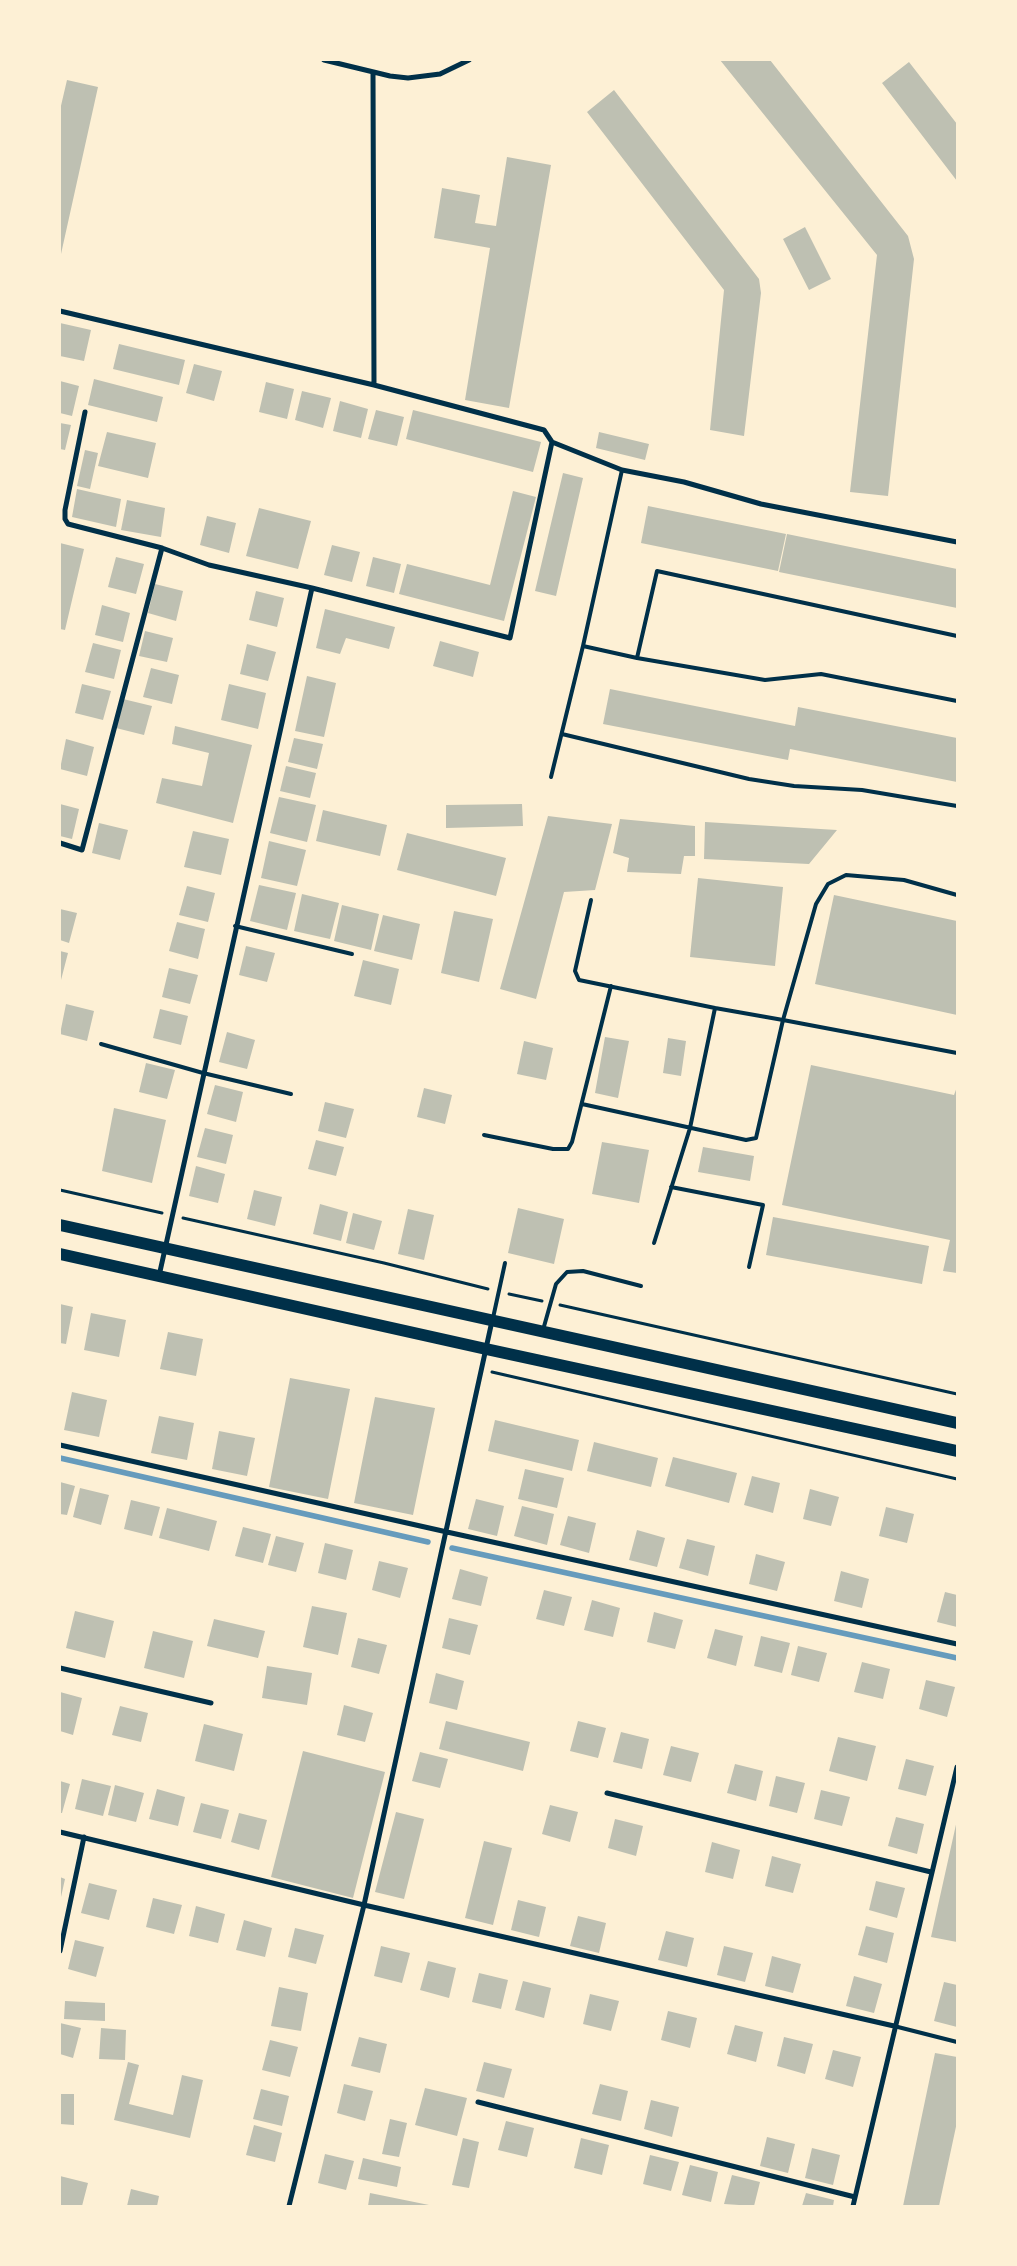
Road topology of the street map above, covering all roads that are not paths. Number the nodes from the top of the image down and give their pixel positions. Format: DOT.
graph roads {
  1 [pos="324,60"];
  2 [pos="469,60"];
  3 [pos="373,72"];
  4 [pos="60,311"];
  5 [pos="374,385"];
  6 [pos="86,412"];
  7 [pos="552,442"];
  8 [pos="622,470"];
  9 [pos="957,542"];
  10 [pos="162,548"];
  11 [pos="312,588"];
  12 [pos="957,636"];
  13 [pos="583,646"];
  14 [pos="637,658"];
  15 [pos="957,701"];
  16 [pos="562,734"];
  17 [pos="551,777"];
  18 [pos="957,806"];
  19 [pos="60,844"];
  20 [pos="957,895"];
  21 [pos="592,900"];
  22 [pos="236,926"];
  23 [pos="352,954"];
  24 [pos="611,986"];
  25 [pos="715,1008"];
  26 [pos="783,1020"];
  27 [pos="100,1044"];
  28 [pos="957,1053"];
  29 [pos="203,1073"];
  30 [pos="291,1094"];
  31 [pos="582,1104"];
  32 [pos="690,1128"];
  33 [pos="484,1135"];
  34 [pos="671,1187"];
  35 [pos="60,1224"];
  36 [pos="654,1243"];
  37 [pos="165,1248"];
  38 [pos="60,1254"];
  39 [pos="505,1263"];
  40 [pos="749,1267"];
  41 [pos="159,1276"];
  42 [pos="641,1286"];
  43 [pos="492,1320"];
  44 [pos="543,1331"];
  45 [pos="486,1349"];
  46 [pos="957,1423"];
  47 [pos="60,1445"];
  48 [pos="957,1450"];
  49 [pos="447,1532"];
  50 [pos="957,1644"];
  51 [pos="60,1668"];
  52 [pos="211,1703"];
  53 [pos="957,1767"];
  54 [pos="607,1793"];
  55 [pos="60,1832"];
  56 [pos="84,1837"];
  57 [pos="931,1872"];
  58 [pos="364,1905"];
  59 [pos="60,1951"];
  60 [pos="894,2026"];
  61 [pos="957,2042"];
  62 [pos="478,2102"];
  63 [pos="855,2197"];
  64 [pos="289,2206"];
  65 [pos="853,2206"];
  1 -- 3 [label="street"];
  2 -- 3 [label="street"];
  3 -- 5 [label="street"];
  4 -- 5 [label="street"];
  5 -- 7 [label="street"];
  6 -- 10 [label="street"];
  7 -- 8 [label="street"];
  7 -- 11 [label="street"];
  8 -- 9 [label="street"];
  8 -- 13 [label="lane"];
  10 -- 11 [label="street"];
  10 -- 19 [label="street"];
  11 -- 22 [label="street"];
  12 -- 14 [label="lane"];
  13 -- 14 [label="lane"];
  13 -- 16 [label="lane"];
  14 -- 15 [label="lane"];
  16 -- 17 [label="lane"];
  16 -- 18 [label="lane"];
  20 -- 26 [label="lane"];
  21 -- 24 [label="lane"];
  22 -- 23 [label="lane"];
  22 -- 29 [label="street"];
  24 -- 25 [label="lane"];
  24 -- 31 [label="lane"];
  25 -- 26 [label="lane"];
  25 -- 32 [label="lane"];
  26 -- 28 [label="lane"];
  26 -- 32 [label="lane"];
  27 -- 29 [label="lane"];
  29 -- 30 [label="lane"];
  29 -- 37 [label="street"];
  31 -- 32 [label="lane"];
  31 -- 33 [label="lane"];
  32 -- 34 [label="lane"];
  34 -- 36 [label="lane"];
  34 -- 40 [label="lane"];
  35 -- 37 [label="main road"];
  37 -- 41 [label="street"];
  37 -- 43 [label="main road"];
  38 -- 41 [label="main road"];
  39 -- 43 [label="lane"];
  41 -- 45 [label="main road"];
  42 -- 44 [label="lane"];
  43 -- 44 [label="main road"];
  43 -- 45 [label="street"];
  44 -- 46 [label="main road"];
  45 -- 48 [label="main road"];
  45 -- 49 [label="street"];
  47 -- 49 [label="street"];
  49 -- 50 [label="street"];
  49 -- 58 [label="street"];
  51 -- 52 [label="street"];
  53 -- 57 [label="street"];
  54 -- 57 [label="street"];
  55 -- 56 [label="street"];
  56 -- 58 [label="street"];
  56 -- 59 [label="street"];
  57 -- 60 [label="street"];
  58 -- 60 [label="street"];
  58 -- 64 [label="street"];
  60 -- 61 [label="lane"];
  60 -- 63 [label="street"];
  62 -- 63 [label="street"];
  63 -- 65 [label="street"];
}
